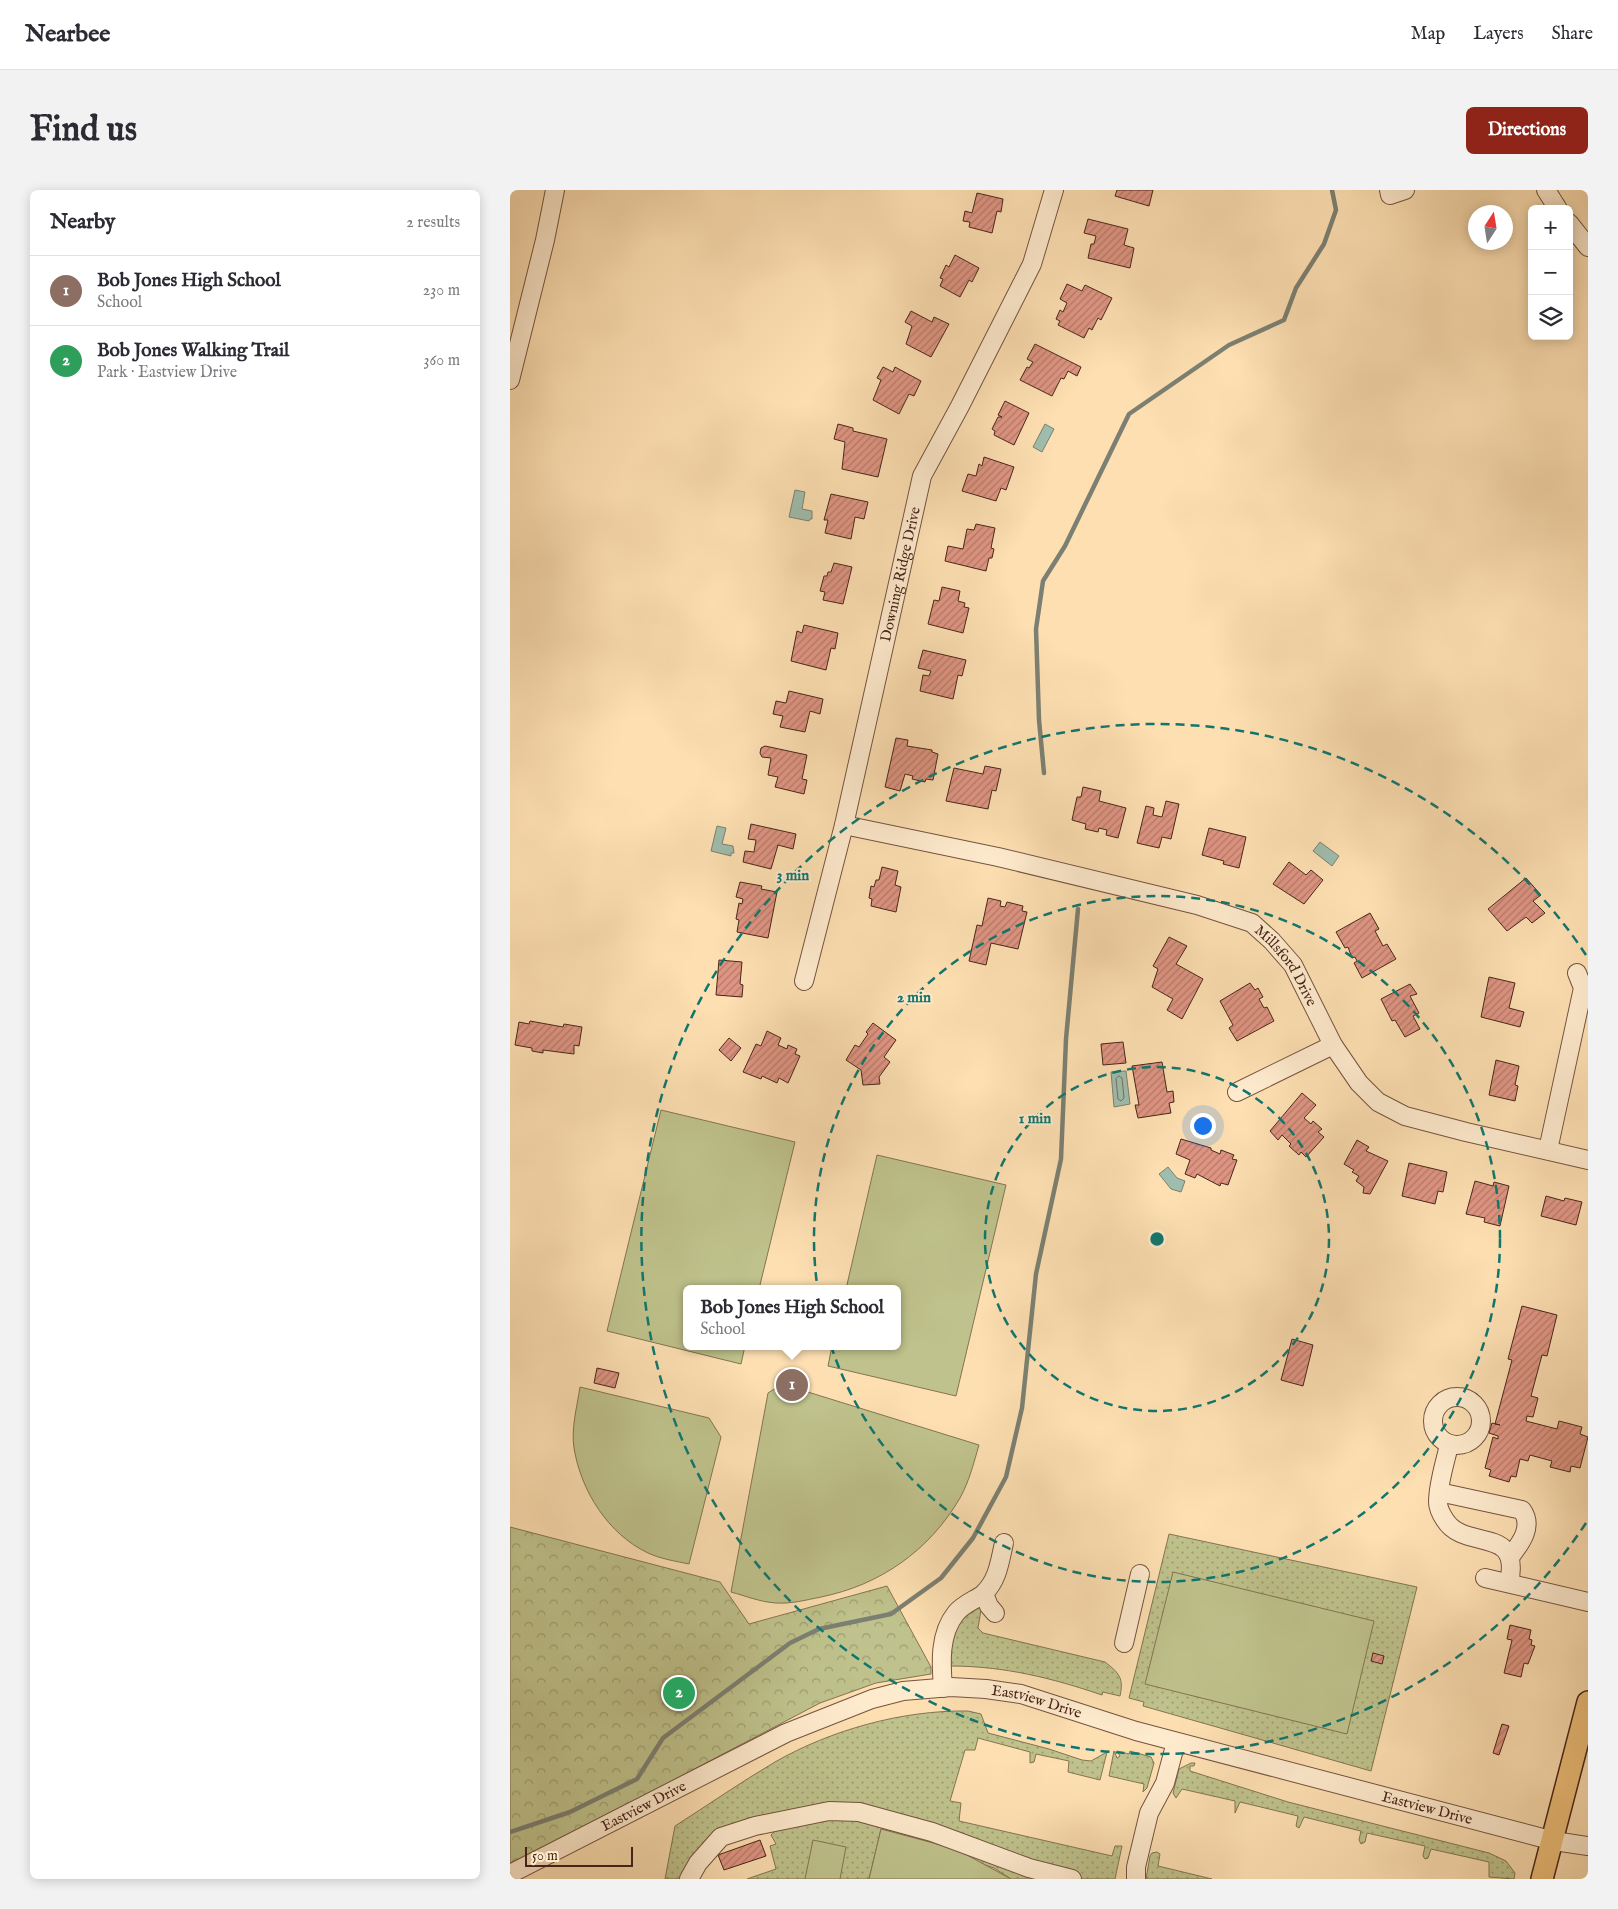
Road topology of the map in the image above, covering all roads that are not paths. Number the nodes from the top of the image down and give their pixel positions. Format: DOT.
graph roads {
  1 [pos="555,190"];
  2 [pos="1054,190"];
  3 [pos="1389,190"];
  4 [pos="1405,190"];
  5 [pos="1546,190"];
  6 [pos="1555,205"];
  7 [pos="1573,228"];
  8 [pos="1588,247"];
  9 [pos="510,380"];
  10 [pos="844,825"];
  11 [pos="1576,973"];
  12 [pos="804,982"];
  13 [pos="1333,1045"];
  14 [pos="1237,1092"];
  15 [pos="1548,1150"];
  16 [pos="1588,1160"];
  17 [pos="1449,1445"];
  18 [pos="1439,1492"];
  19 [pos="1004,1543"];
  20 [pos="1510,1557"];
  21 [pos="1140,1574"];
  22 [pos="1485,1578"];
  23 [pos="1509,1583"];
  24 [pos="984,1594"];
  25 [pos="1588,1602"];
  26 [pos="995,1613"];
  27 [pos="1124,1643"];
  28 [pos="943,1688"];
  29 [pos="1588,1702"];
  30 [pos="1176,1742"];
  31 [pos="1554,1841"];
  32 [pos="1588,1846"];
  33 [pos="510,1874"];
  34 [pos="689,1879"];
  35 [pos="1072,1879"];
  36 [pos="1136,1879"];
  37 [pos="1542,1879"];
  1 -- 9 [label="street"];
  2 -- 10 [label="street, Downing Ridge Drive"];
  3 -- 4 [label="street"];
  5 -- 6 [label="street"];
  7 -- 8 [label="street"];
  10 -- 12 [label="street, Downing Ridge Drive"];
  10 -- 13 [label="street, Millsford Drive"];
  11 -- 15 [label="street"];
  13 -- 14 [label="street"];
  13 -- 15 [label="street, Millsford Drive"];
  15 -- 16 [label="street, Millsford Drive"];
  17 -- 18 [label="street"];
  18 -- 20 [label="street"];
  18 -- 20 [label="street"];
  19 -- 24 [label="street"];
  20 -- 23 [label="street"];
  21 -- 27 [label="street"];
  22 -- 23 [label="street"];
  23 -- 25 [label="street"];
  24 -- 26 [label="street"];
  24 -- 28 [label="street"];
  28 -- 30 [label="street, Eastview Drive"];
  28 -- 33 [label="street, Eastview Drive"];
  29 -- 31 [label="main road"];
  30 -- 31 [label="street, Eastview Drive"];
  30 -- 36 [label="street"];
  31 -- 32 [label="street, Eastview Drive"];
  31 -- 37 [label="main road"];
  34 -- 35 [label="street"];
}
